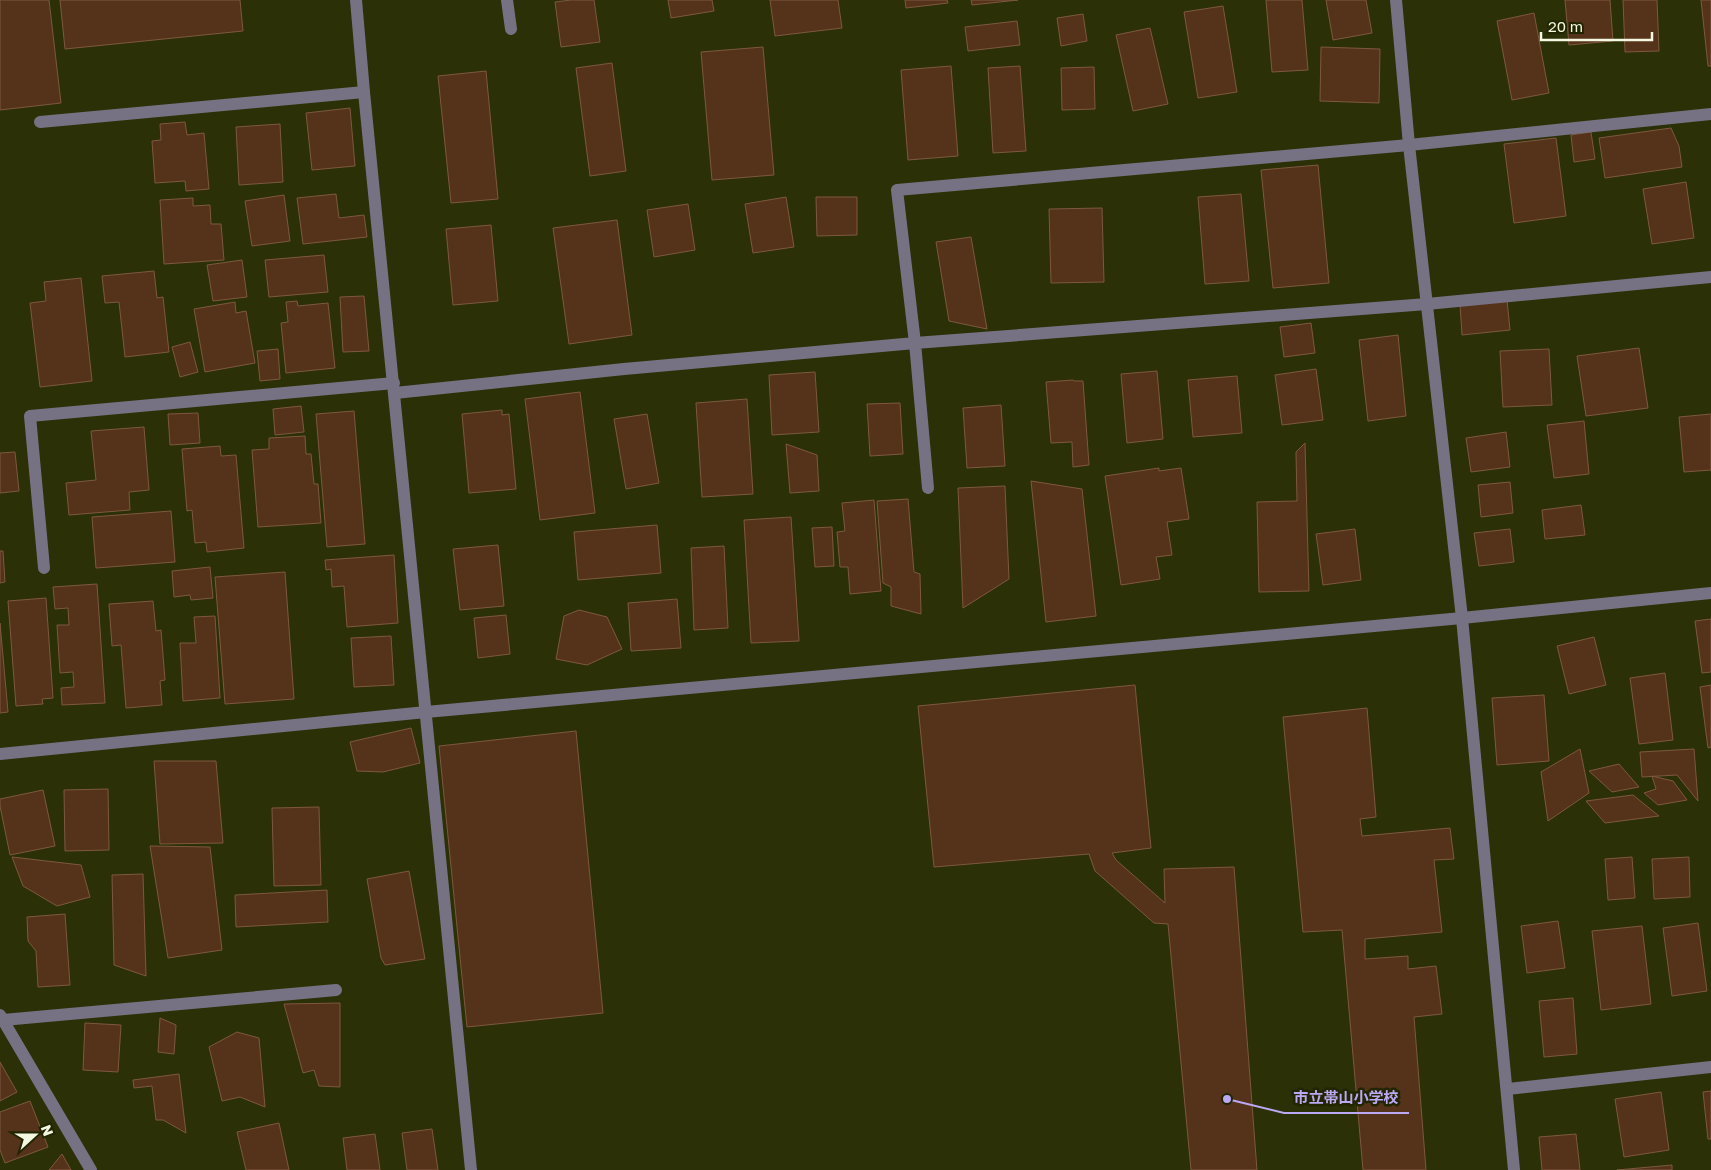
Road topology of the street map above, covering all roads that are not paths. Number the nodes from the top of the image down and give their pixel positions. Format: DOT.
graph roads {
  1 [pos="356,0"];
  2 [pos="508,0"];
  3 [pos="1396,0"];
  4 [pos="511,29"];
  5 [pos="364,92"];
  6 [pos="1711,114"];
  7 [pos="40,122"];
  8 [pos="1410,145"];
  9 [pos="1711,277"];
  10 [pos="1428,304"];
  11 [pos="915,344"];
  12 [pos="394,388"];
  13 [pos="928,488"];
  14 [pos="44,568"];
  15 [pos="1711,593"];
  16 [pos="1462,618"];
  17 [pos="426,712"];
  18 [pos="0,754"];
  19 [pos="336,990"];
  20 [pos="2,1018"];
  21 [pos="1711,1066"];
  22 [pos="1508,1089"];
  23 [pos="91,1170"];
  24 [pos="472,1170"];
  25 [pos="1514,1170"];
  1 -- 5 [label="street"];
  2 -- 4 [label="street"];
  3 -- 8 [label="street"];
  5 -- 7 [label="street"];
  5 -- 12 [label="street"];
  6 -- 8 [label="street"];
  8 -- 10 [label="street"];
  8 -- 11 [label="street"];
  9 -- 10 [label="street"];
  10 -- 11 [label="street"];
  10 -- 16 [label="street"];
  11 -- 12 [label="street"];
  11 -- 13 [label="street"];
  12 -- 14 [label="street"];
  12 -- 17 [label="street"];
  15 -- 16 [label="street"];
  16 -- 17 [label="street"];
  16 -- 22 [label="street"];
  17 -- 18 [label="street"];
  17 -- 24 [label="street"];
  19 -- 20 [label="street"];
  20 -- 23 [label="street"];
  21 -- 22 [label="street"];
  22 -- 25 [label="street"];
}
